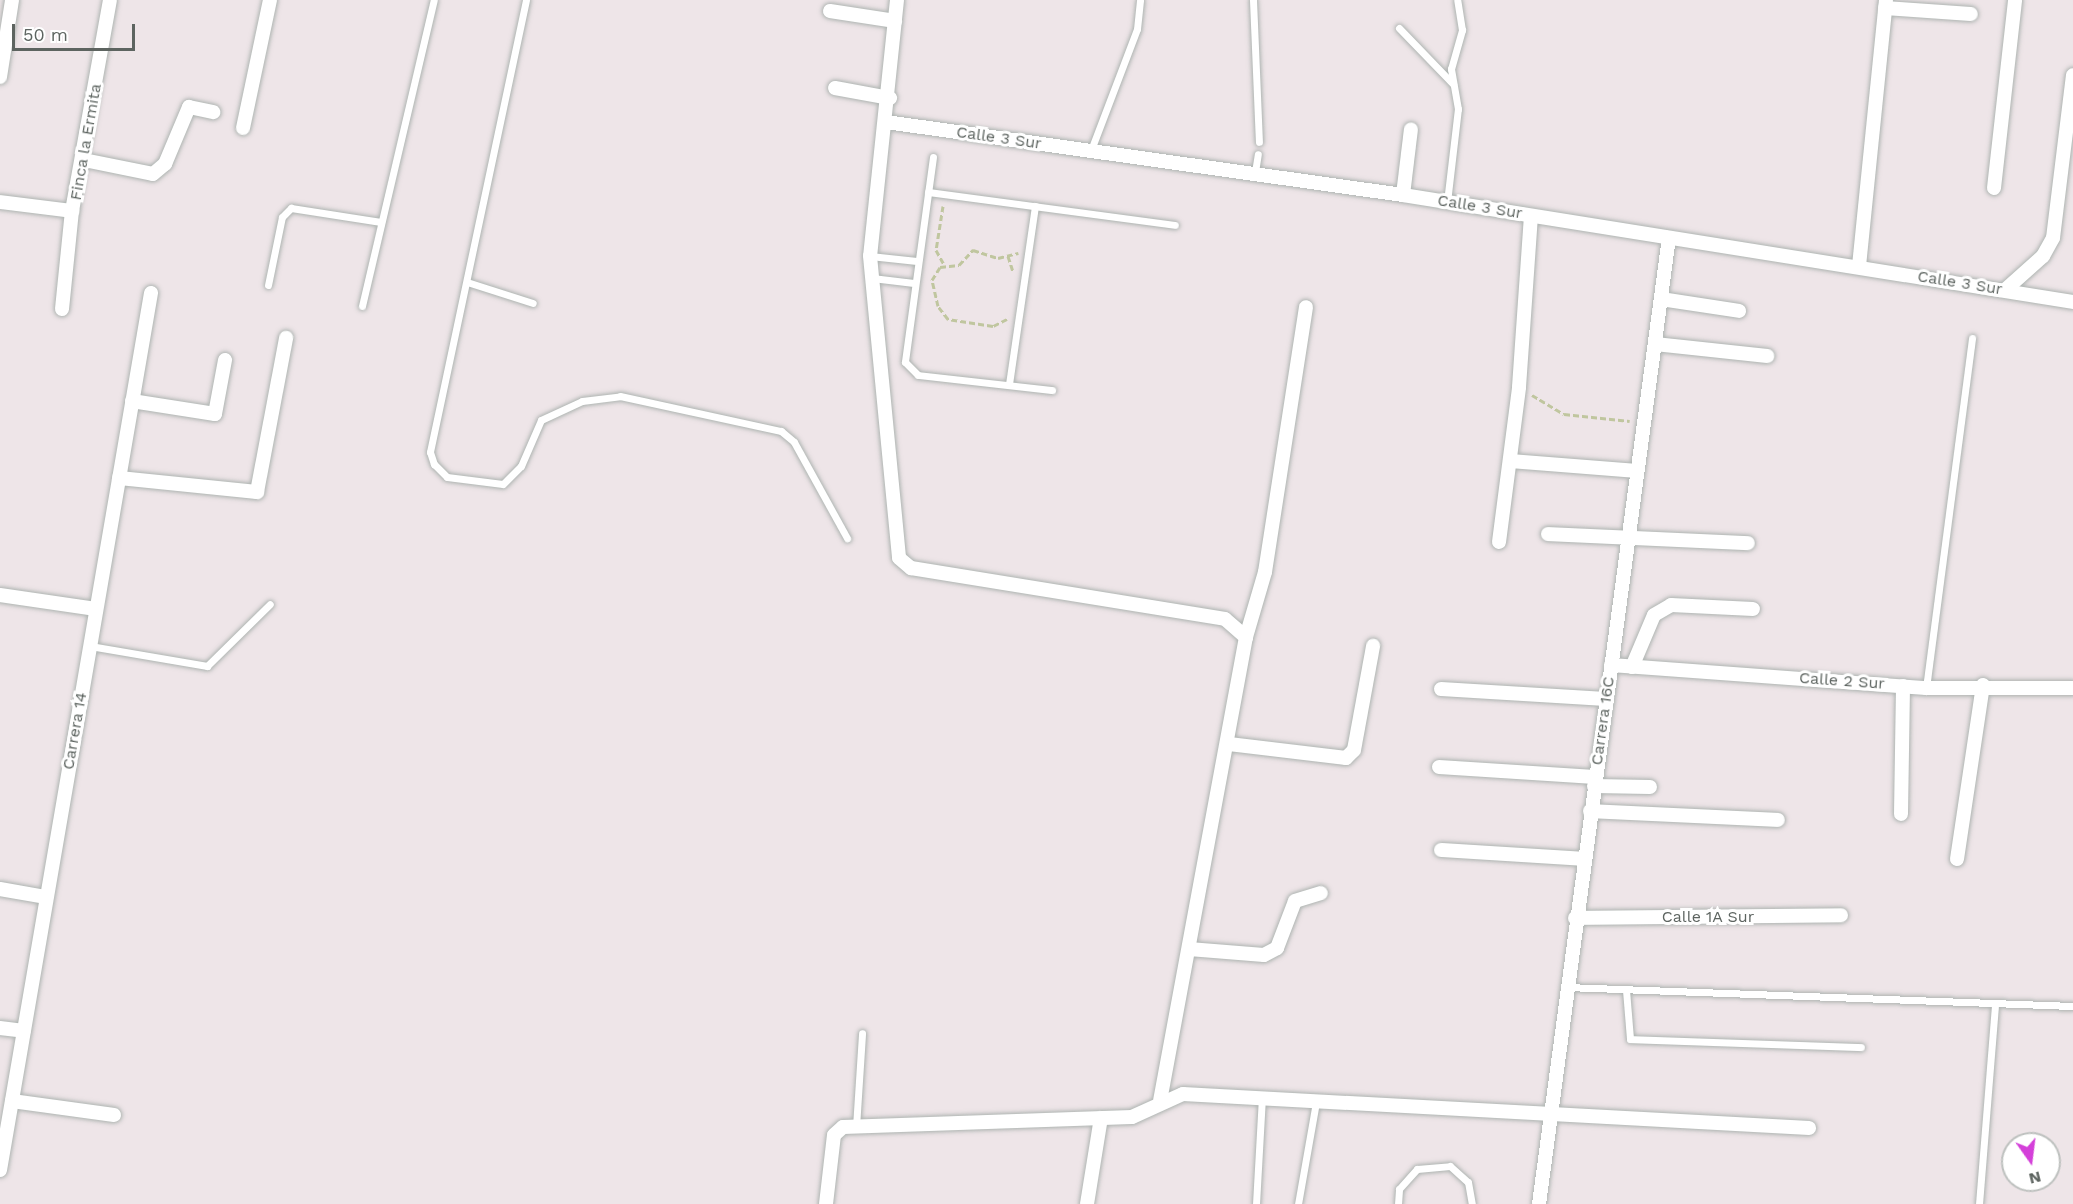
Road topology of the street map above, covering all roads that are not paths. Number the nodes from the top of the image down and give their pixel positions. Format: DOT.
graph roads {
  1 [pos="12,0"];
  2 [pos="110,0"];
  3 [pos="270,0"];
  4 [pos="434,0"];
  5 [pos="526,0"];
  6 [pos="897,0"];
  7 [pos="1140,0"];
  8 [pos="1253,0"];
  9 [pos="1457,0"];
  10 [pos="2015,0"];
  11 [pos="1886,4"];
  12 [pos="830,10"];
  13 [pos="1971,14"];
  14 [pos="895,21"];
  15 [pos="1399,28"];
  16 [pos="2073,75"];
  17 [pos="0,77"];
  18 [pos="1455,86"];
  19 [pos="835,88"];
  20 [pos="890,98"];
  21 [pos="213,112"];
  22 [pos="886,122"];
  23 [pos="243,128"];
  24 [pos="1412,129"];
  25 [pos="1259,142"];
  26 [pos="1091,150"];
  27 [pos="1258,154"];
  28 [pos="933,157"];
  29 [pos="84,160"];
  30 [pos="1255,172"];
  31 [pos="1994,188"];
  32 [pos="928,192"];
  33 [pos="1403,195"];
  34 [pos="0,202"];
  35 [pos="1447,202"];
  36 [pos="1035,206"];
  37 [pos="72,211"];
  38 [pos="1531,216"];
  39 [pos="381,222"];
  40 [pos="1175,225"];
  41 [pos="1669,238"];
  42 [pos="870,256"];
  43 [pos="917,261"];
  44 [pos="1859,266"];
  45 [pos="871,278"];
  46 [pos="467,282"];
  47 [pos="914,283"];
  48 [pos="268,285"];
  49 [pos="2005,290"];
  50 [pos="151,293"];
  51 [pos="1661,299"];
  52 [pos="2073,302"];
  53 [pos="533,303"];
  54 [pos="362,306"];
  55 [pos="1306,307"];
  56 [pos="62,309"];
  57 [pos="1739,311"];
  58 [pos="286,338"];
  59 [pos="1972,338"];
  60 [pos="1655,344"];
  61 [pos="1767,356"];
  62 [pos="225,360"];
  63 [pos="1009,384"];
  64 [pos="1052,390"];
  65 [pos="132,401"];
  66 [pos="1511,461"];
  67 [pos="1637,471"];
  68 [pos="119,478"];
  69 [pos="1548,534"];
  70 [pos="1629,535"];
  71 [pos="848,538"];
  72 [pos="1499,542"];
  73 [pos="1748,543"];
  74 [pos="0,595"];
  75 [pos="270,604"];
  76 [pos="96,609"];
  77 [pos="1753,609"];
  78 [pos="1246,637"];
  79 [pos="90,646"];
  80 [pos="1373,646"];
  81 [pos="1611,665"];
  82 [pos="1632,667"];
  83 [pos="1983,685"];
  84 [pos="1903,686"];
  85 [pos="1926,688"];
  86 [pos="2073,688"];
  87 [pos="1441,689"];
  88 [pos="1606,699"];
  89 [pos="1229,744"];
  90 [pos="1439,768"];
  91 [pos="1594,781"];
  92 [pos="1650,787"];
  93 [pos="1590,811"];
  94 [pos="1901,814"];
  95 [pos="1778,820"];
  96 [pos="1441,850"];
  97 [pos="1583,859"];
  98 [pos="1957,860"];
  99 [pos="0,889"];
  100 [pos="1321,893"];
  101 [pos="46,897"];
  102 [pos="1841,915"];
  103 [pos="1575,918"];
  104 [pos="1190,950"];
  105 [pos="1565,987"];
  106 [pos="1626,990"];
  107 [pos="1995,1004"];
  108 [pos="2073,1006"];
  109 [pos="0,1028"];
  110 [pos="24,1031"];
  111 [pos="862,1033"];
  112 [pos="1861,1047"];
  113 [pos="1262,1098"];
  114 [pos="1160,1100"];
  115 [pos="12,1101"];
  116 [pos="1316,1102"];
  117 [pos="1551,1113"];
  118 [pos="114,1115"];
  119 [pos="1101,1118"];
  120 [pos="856,1127"];
  121 [pos="1809,1128"];
  122 [pos="1,1162"];
  123 [pos="825,1204"];
  124 [pos="1087,1204"];
  125 [pos="1256,1204"];
  126 [pos="1298,1204"];
  127 [pos="1398,1204"];
  128 [pos="1472,1204"];
  129 [pos="1539,1204"];
  130 [pos="1979,1204"];
  1 -- 17 [label="street"];
  2 -- 29 [label="street, Finca la Ermita"];
  3 -- 23 [label="street"];
  4 -- 39 [label="lane"];
  5 -- 46 [label="lane"];
  6 -- 14 [label="street"];
  7 -- 26 [label="lane"];
  8 -- 25 [label="lane"];
  9 -- 18 [label="lane"];
  10 -- 31 [label="street"];
  11 -- 13 [label="street"];
  11 -- 44 [label="street"];
  12 -- 14 [label="street"];
  14 -- 20 [label="street"];
  15 -- 18 [label="lane"];
  16 -- 49 [label="street"];
  18 -- 35 [label="lane"];
  19 -- 20 [label="street"];
  20 -- 22 [label="street"];
  21 -- 29 [label="street"];
  22 -- 26 [label="street, Calle 3 Sur"];
  22 -- 42 [label="street"];
  24 -- 33 [label="street"];
  26 -- 30 [label="street, Calle 3 Sur"];
  27 -- 30 [label="lane"];
  28 -- 32 [label="lane"];
  29 -- 37 [label="street, Finca la Ermita"];
  30 -- 33 [label="street, Calle 3 Sur"];
  32 -- 36 [label="lane"];
  32 -- 43 [label="lane"];
  33 -- 35 [label="street, Calle 3 Sur"];
  34 -- 37 [label="street, Finca la Ermita"];
  35 -- 38 [label="street, Calle 3 Sur"];
  36 -- 40 [label="lane"];
  36 -- 63 [label="lane"];
  37 -- 56 [label="street"];
  38 -- 41 [label="street, Calle 3 Sur"];
  38 -- 66 [label="street"];
  39 -- 48 [label="lane"];
  39 -- 54 [label="lane"];
  41 -- 44 [label="street, Calle 3 Sur"];
  41 -- 51 [label="street, Carrera 16C"];
  42 -- 43 [label="lane"];
  42 -- 45 [label="street"];
  43 -- 47 [label="lane"];
  44 -- 49 [label="street, Calle 3 Sur"];
  45 -- 47 [label="lane"];
  45 -- 78 [label="street"];
  46 -- 53 [label="lane"];
  46 -- 71 [label="lane"];
  47 -- 63 [label="lane"];
  49 -- 52 [label="street, Calle 3 Sur"];
  50 -- 65 [label="street, Carrera 14"];
  51 -- 57 [label="street"];
  51 -- 60 [label="street, Carrera 16C"];
  55 -- 78 [label="street"];
  58 -- 68 [label="street"];
  59 -- 85 [label="lane"];
  60 -- 61 [label="street"];
  60 -- 67 [label="street, Carrera 16C"];
  62 -- 65 [label="street"];
  63 -- 64 [label="lane"];
  65 -- 68 [label="street, Carrera 14"];
  66 -- 67 [label="street"];
  66 -- 72 [label="street"];
  67 -- 70 [label="street, Carrera 16C"];
  68 -- 76 [label="street, Carrera 14"];
  69 -- 70 [label="street"];
  70 -- 73 [label="street"];
  70 -- 81 [label="street, Carrera 16C"];
  74 -- 76 [label="street"];
  75 -- 79 [label="lane"];
  76 -- 79 [label="street, Carrera 14"];
  77 -- 82 [label="street"];
  78 -- 89 [label="street"];
  79 -- 101 [label="street, Carrera 14"];
  80 -- 89 [label="street"];
  81 -- 82 [label="street, Calle 2 Sur"];
  81 -- 88 [label="street, Carrera 16C"];
  82 -- 84 [label="street, Calle 2 Sur"];
  83 -- 85 [label="street, Calle 2 Sur"];
  83 -- 86 [label="street, Calle 2 Sur"];
  83 -- 98 [label="street"];
  84 -- 85 [label="street, Calle 2 Sur"];
  84 -- 94 [label="street"];
  87 -- 88 [label="street"];
  88 -- 91 [label="street, Carrera 16C"];
  89 -- 104 [label="street"];
  90 -- 91 [label="street"];
  91 -- 92 [label="street"];
  91 -- 93 [label="street, Carrera 16C"];
  93 -- 95 [label="street"];
  93 -- 97 [label="street, Carrera 16C"];
  96 -- 97 [label="street"];
  97 -- 103 [label="street, Carrera 16C"];
  99 -- 101 [label="street"];
  100 -- 104 [label="street"];
  101 -- 110 [label="street, Carrera 14"];
  102 -- 103 [label="street, Calle 1A Sur"];
  103 -- 105 [label="street, Carrera 16C"];
  104 -- 114 [label="street"];
  105 -- 106 [label="lane"];
  105 -- 117 [label="street, Carrera 16C"];
  106 -- 107 [label="lane"];
  106 -- 112 [label="lane"];
  107 -- 108 [label="lane"];
  107 -- 130 [label="lane"];
  109 -- 110 [label="street"];
  110 -- 115 [label="street, Carrera 14"];
  111 -- 120 [label="lane"];
  113 -- 114 [label="street"];
  113 -- 116 [label="street"];
  113 -- 125 [label="lane"];
  114 -- 119 [label="street"];
  115 -- 118 [label="street"];
  115 -- 122 [label="street, Carrera 14"];
  116 -- 117 [label="street"];
  116 -- 126 [label="lane"];
  117 -- 121 [label="street"];
  117 -- 129 [label="street, Carrera 16C"];
  119 -- 120 [label="street"];
  119 -- 124 [label="street"];
  120 -- 123 [label="street"];
  127 -- 128 [label="lane"];
}
